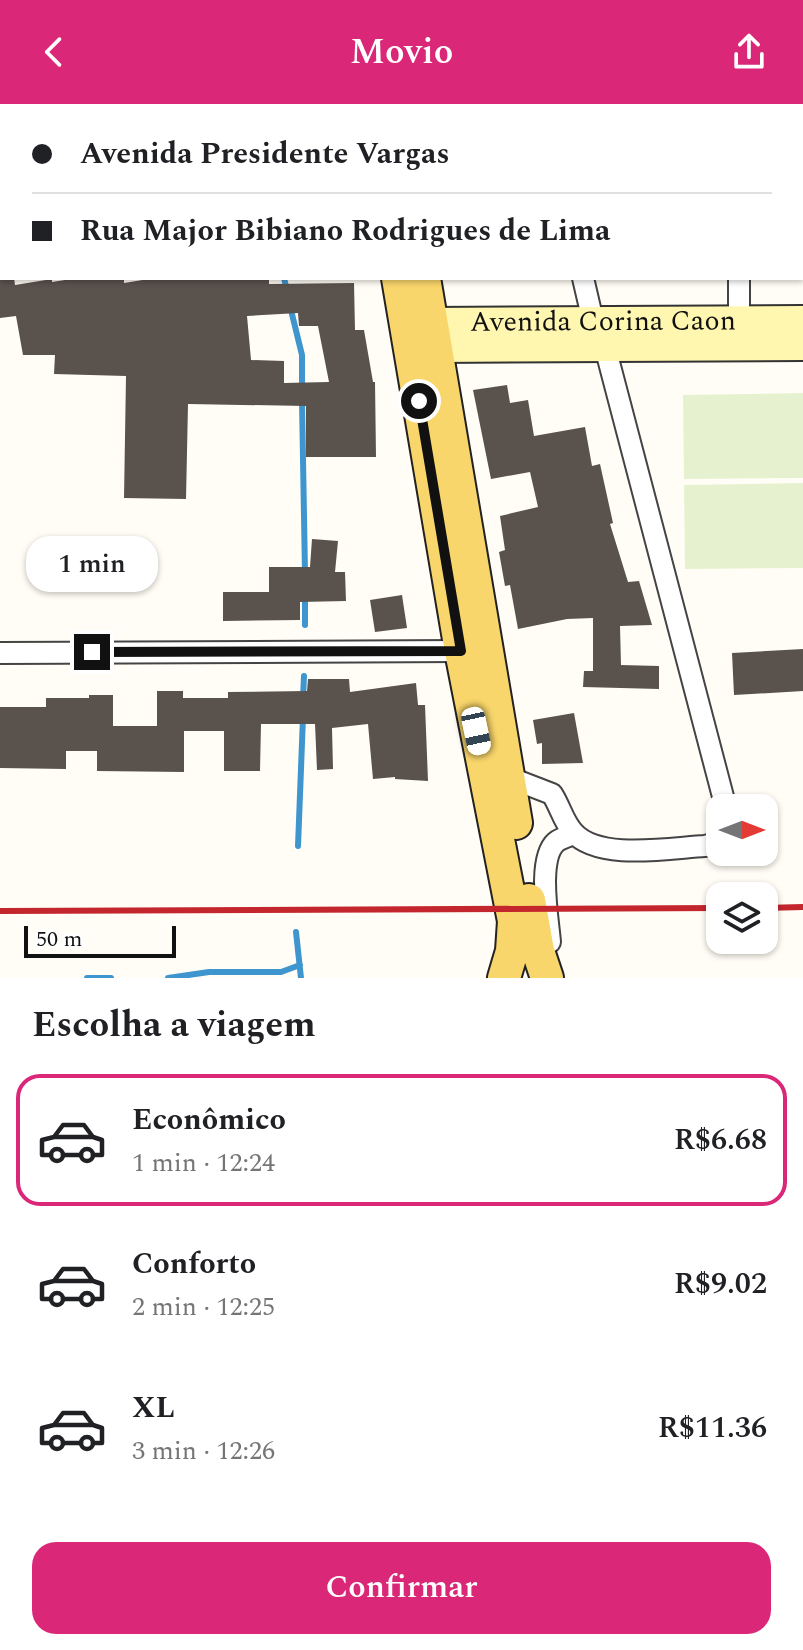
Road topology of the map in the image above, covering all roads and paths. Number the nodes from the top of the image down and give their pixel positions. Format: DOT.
graph roads {
  1 [pos="399,280"];
  2 [pos="424,280"];
  3 [pos="583,280"];
  4 [pos="739,280"];
  5 [pos="803,320"];
  6 [pos="593,321"];
  7 [pos="739,321"];
  8 [pos="425,337"];
  9 [pos="803,346"];
  10 [pos="605,347"];
  11 [pos="461,651"];
  12 [pos="0,653"];
  13 [pos="508,777"];
  14 [pos="722,794"];
  15 [pos="574,834"];
  16 [pos="706,846"];
  17 [pos="504,978"];
  18 [pos="550,978"];
  1 -- 8 [label="main road"];
  2 -- 8 [label="main road"];
  3 -- 6 [label="street"];
  4 -- 7 [label="street"];
  5 -- 7 [label="main road, Avenida Corina Caon"];
  6 -- 7 [label="main road, Avenida Corina Caon"];
  6 -- 8 [label="main road, Avenida Corina Caon"];
  8 -- 10 [label="main road, Avenida Corina Caon"];
  8 -- 11 [label="main road"];
  8 -- 13 [label="main road"];
  9 -- 10 [label="main road, Avenida Corina Caon"];
  10 -- 14 [label="street"];
  11 -- 12 [label="street"];
  11 -- 17 [label="main road"];
  13 -- 15 [label="street"];
  13 -- 18 [label="main road"];
  15 -- 16 [label="street"];
  15 -- 18 [label="street"];
}
